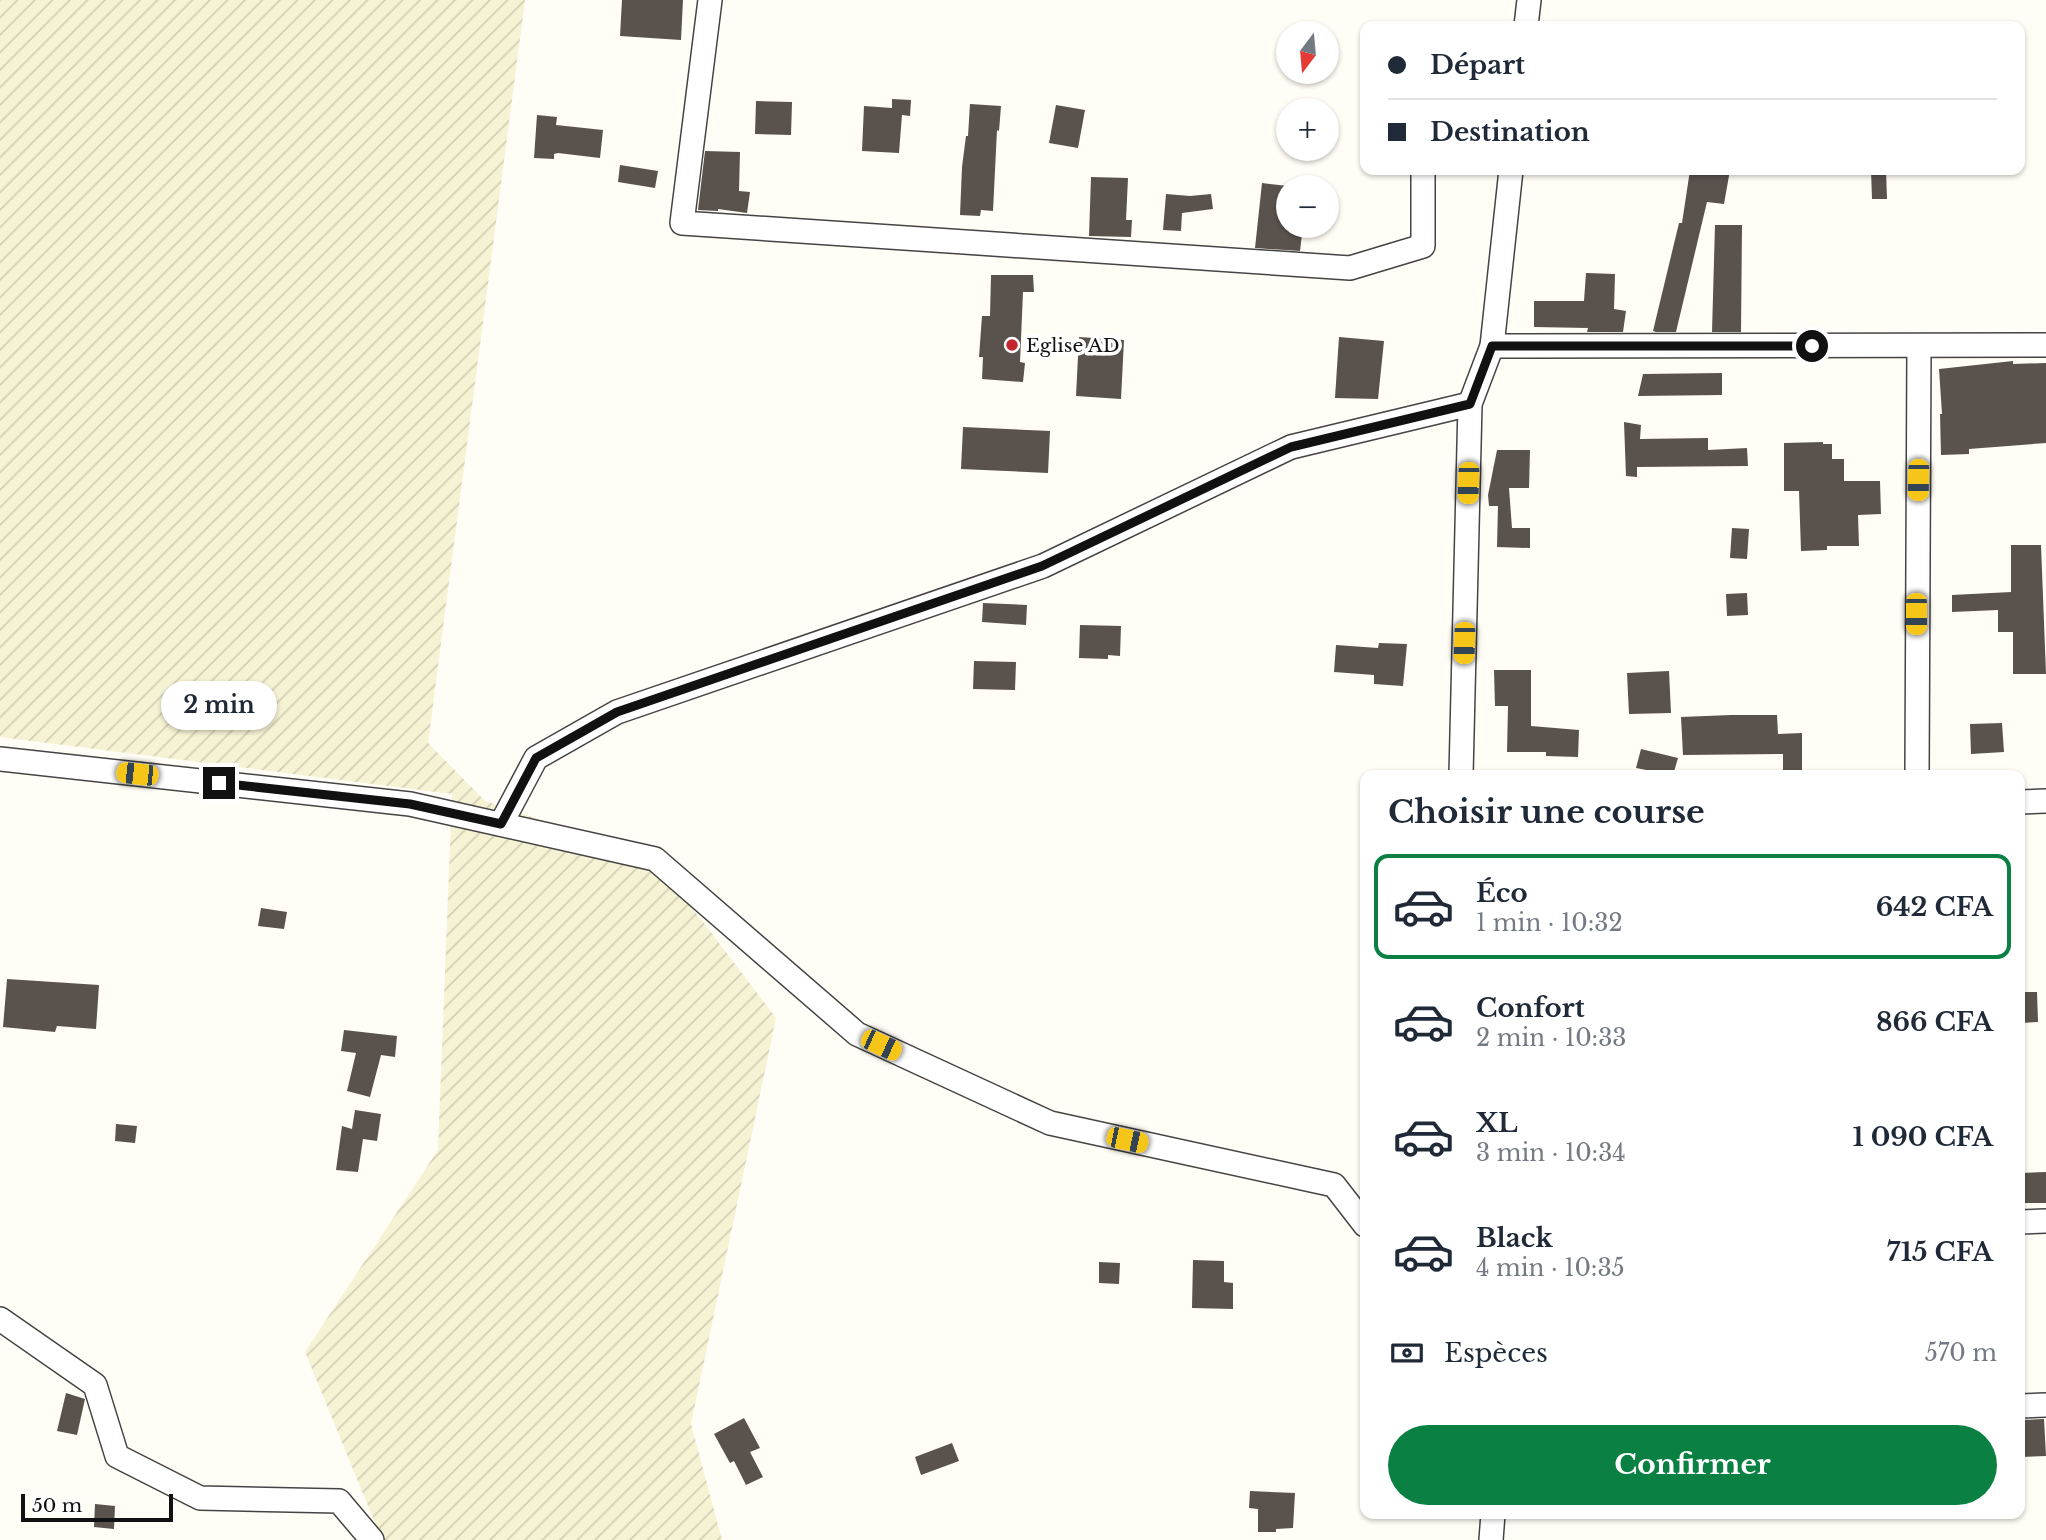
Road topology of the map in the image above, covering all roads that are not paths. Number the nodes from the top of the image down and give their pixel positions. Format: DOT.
graph roads {
  1 [pos="710,0"];
  2 [pos="1529,0"];
  3 [pos="1527,21"];
  4 [pos="1423,175"];
  5 [pos="1510,175"];
  6 [pos="2046,345"];
  7 [pos="1492,346"];
  8 [pos="1919,346"];
  9 [pos="1470,404"];
  10 [pos="0,759"];
  11 [pos="1461,770"];
  12 [pos="1917,770"];
  13 [pos="2046,801"];
  14 [pos="2025,802"];
  15 [pos="501,824"];
  16 [pos="1360,1219"];
  17 [pos="2046,1221"];
  18 [pos="2025,1222"];
  19 [pos="0,1319"];
  20 [pos="2046,1405"];
  21 [pos="2025,1406"];
  22 [pos="1493,1519"];
  23 [pos="372,1540"];
  24 [pos="1491,1540"];
  1 -- 4 [label="street"];
  2 -- 3 [label="street"];
  5 -- 7 [label="street"];
  6 -- 8 [label="street"];
  7 -- 8 [label="street"];
  7 -- 9 [label="street"];
  8 -- 12 [label="street"];
  9 -- 11 [label="street"];
  9 -- 15 [label="street"];
  10 -- 15 [label="street"];
  13 -- 14 [label="street"];
  15 -- 16 [label="street"];
  17 -- 18 [label="street"];
  19 -- 23 [label="street"];
  20 -- 21 [label="street"];
  22 -- 24 [label="street"];
}
